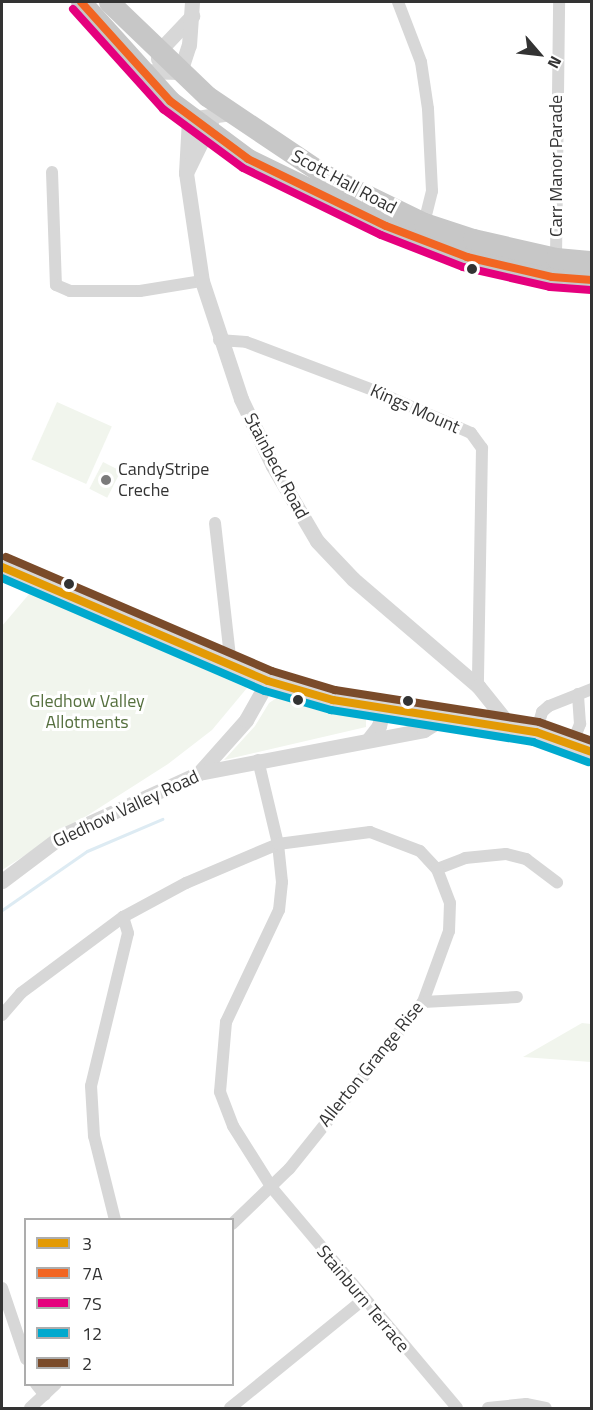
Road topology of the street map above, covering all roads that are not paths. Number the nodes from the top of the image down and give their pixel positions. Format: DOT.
graph roads {
  1 [pos="81,2"];
  2 [pos="109,2"];
  3 [pos="398,2"];
  4 [pos="559,2"];
  5 [pos="192,9"];
  6 [pos="159,71"];
  7 [pos="189,119"];
  8 [pos="217,121"];
  9 [pos="52,172"];
  10 [pos="186,173"];
  11 [pos="424,223"];
  12 [pos="556,258"];
  13 [pos="591,261"];
  14 [pos="591,280"];
  15 [pos="202,282"];
  16 [pos="219,340"];
  17 [pos="215,523"];
  18 [pos="2,567"];
  19 [pos="231,665"];
  20 [pos="268,681"];
  21 [pos="478,686"];
  22 [pos="591,689"];
  23 [pos="578,694"];
  24 [pos="383,708"];
  25 [pos="445,717"];
  26 [pos="511,727"];
  27 [pos="536,732"];
  28 [pos="368,740"];
  29 [pos="572,744"];
  30 [pos="591,752"];
  31 [pos="258,760"];
  32 [pos="199,773"];
  33 [pos="278,844"];
  34 [pos="437,869"];
  35 [pos="2,881"];
  36 [pos="558,882"];
  37 [pos="123,917"];
  38 [pos="517,997"];
  39 [pos="423,1002"];
  40 [pos="2,1015"];
  41 [pos="272,1188"];
  42 [pos="114,1218"];
  43 [pos="234,1222"];
  44 [pos="2,1288"];
  45 [pos="363,1300"];
  46 [pos="24,1353"];
  47 [pos="38,1386"];
  48 [pos="54,1386"];
  49 [pos="45,1395"];
  50 [pos="30,1408"];
  51 [pos="230,1408"];
  52 [pos="457,1408"];
  53 [pos="488,1408"];
  54 [pos="546,1408"];
  1 -- 6 [label="highway, Scott Hall Road"];
  2 -- 6 [label="highway, Scott Hall Road"];
  3 -- 11 [label="street"];
  4 -- 12 [label="street, Carr Manor Parade"];
  5 -- 6 [label="street"];
  5 -- 6 [label="street"];
  6 -- 7 [label="highway, Scott Hall Road"];
  6 -- 8 [label="highway, Scott Hall Road"];
  7 -- 8 [label="highway, Scott Hall Road"];
  7 -- 10 [label="street, Stainbeck Road"];
  8 -- 10 [label="street"];
  8 -- 11 [label="highway, Scott Hall Road"];
  8 -- 14 [label="highway, Scott Hall Road"];
  9 -- 15 [label="street"];
  10 -- 15 [label="street, Stainbeck Road"];
  11 -- 12 [label="highway, Scott Hall Road"];
  12 -- 13 [label="highway, Scott Hall Road"];
  15 -- 16 [label="street, Stainbeck Road"];
  16 -- 21 [label="street, Stainbeck Road"];
  16 -- 21 [label="street, Kings Mount"];
  17 -- 19 [label="street"];
  18 -- 19 [label="street"];
  19 -- 20 [label="street"];
  20 -- 24 [label="street"];
  20 -- 32 [label="street"];
  21 -- 26 [label="street, Stainbeck Road"];
  22 -- 23 [label="street"];
  23 -- 27 [label="street"];
  23 -- 29 [label="street"];
  24 -- 25 [label="street"];
  24 -- 28 [label="street"];
  25 -- 26 [label="street"];
  25 -- 28 [label="street, Gledhow Valley Road"];
  26 -- 27 [label="street"];
  27 -- 29 [label="street"];
  28 -- 31 [label="street, Gledhow Valley Road"];
  29 -- 30 [label="street"];
  31 -- 32 [label="street, Gledhow Valley Road"];
  31 -- 33 [label="street, Stainburn Terrace"];
  32 -- 35 [label="street, Gledhow Valley Road"];
  33 -- 34 [label="street, Allerton Grange Rise"];
  33 -- 37 [label="street, Allerton Grange Rise"];
  33 -- 41 [label="street, Stainburn Terrace"];
  34 -- 36 [label="street"];
  34 -- 39 [label="street, Allerton Grange Rise"];
  37 -- 40 [label="street, Allerton Grange Rise"];
  37 -- 42 [label="street"];
  38 -- 39 [label="street"];
  39 -- 41 [label="street, Allerton Grange Rise"];
  41 -- 43 [label="street, Allerton Grange Rise"];
  41 -- 45 [label="street, Stainburn Terrace"];
  44 -- 46 [label="street"];
  45 -- 51 [label="street"];
  45 -- 52 [label="street, Stainburn Terrace"];
  47 -- 49 [label="street"];
  48 -- 49 [label="street"];
  49 -- 50 [label="street"];
  53 -- 54 [label="street"];
}
